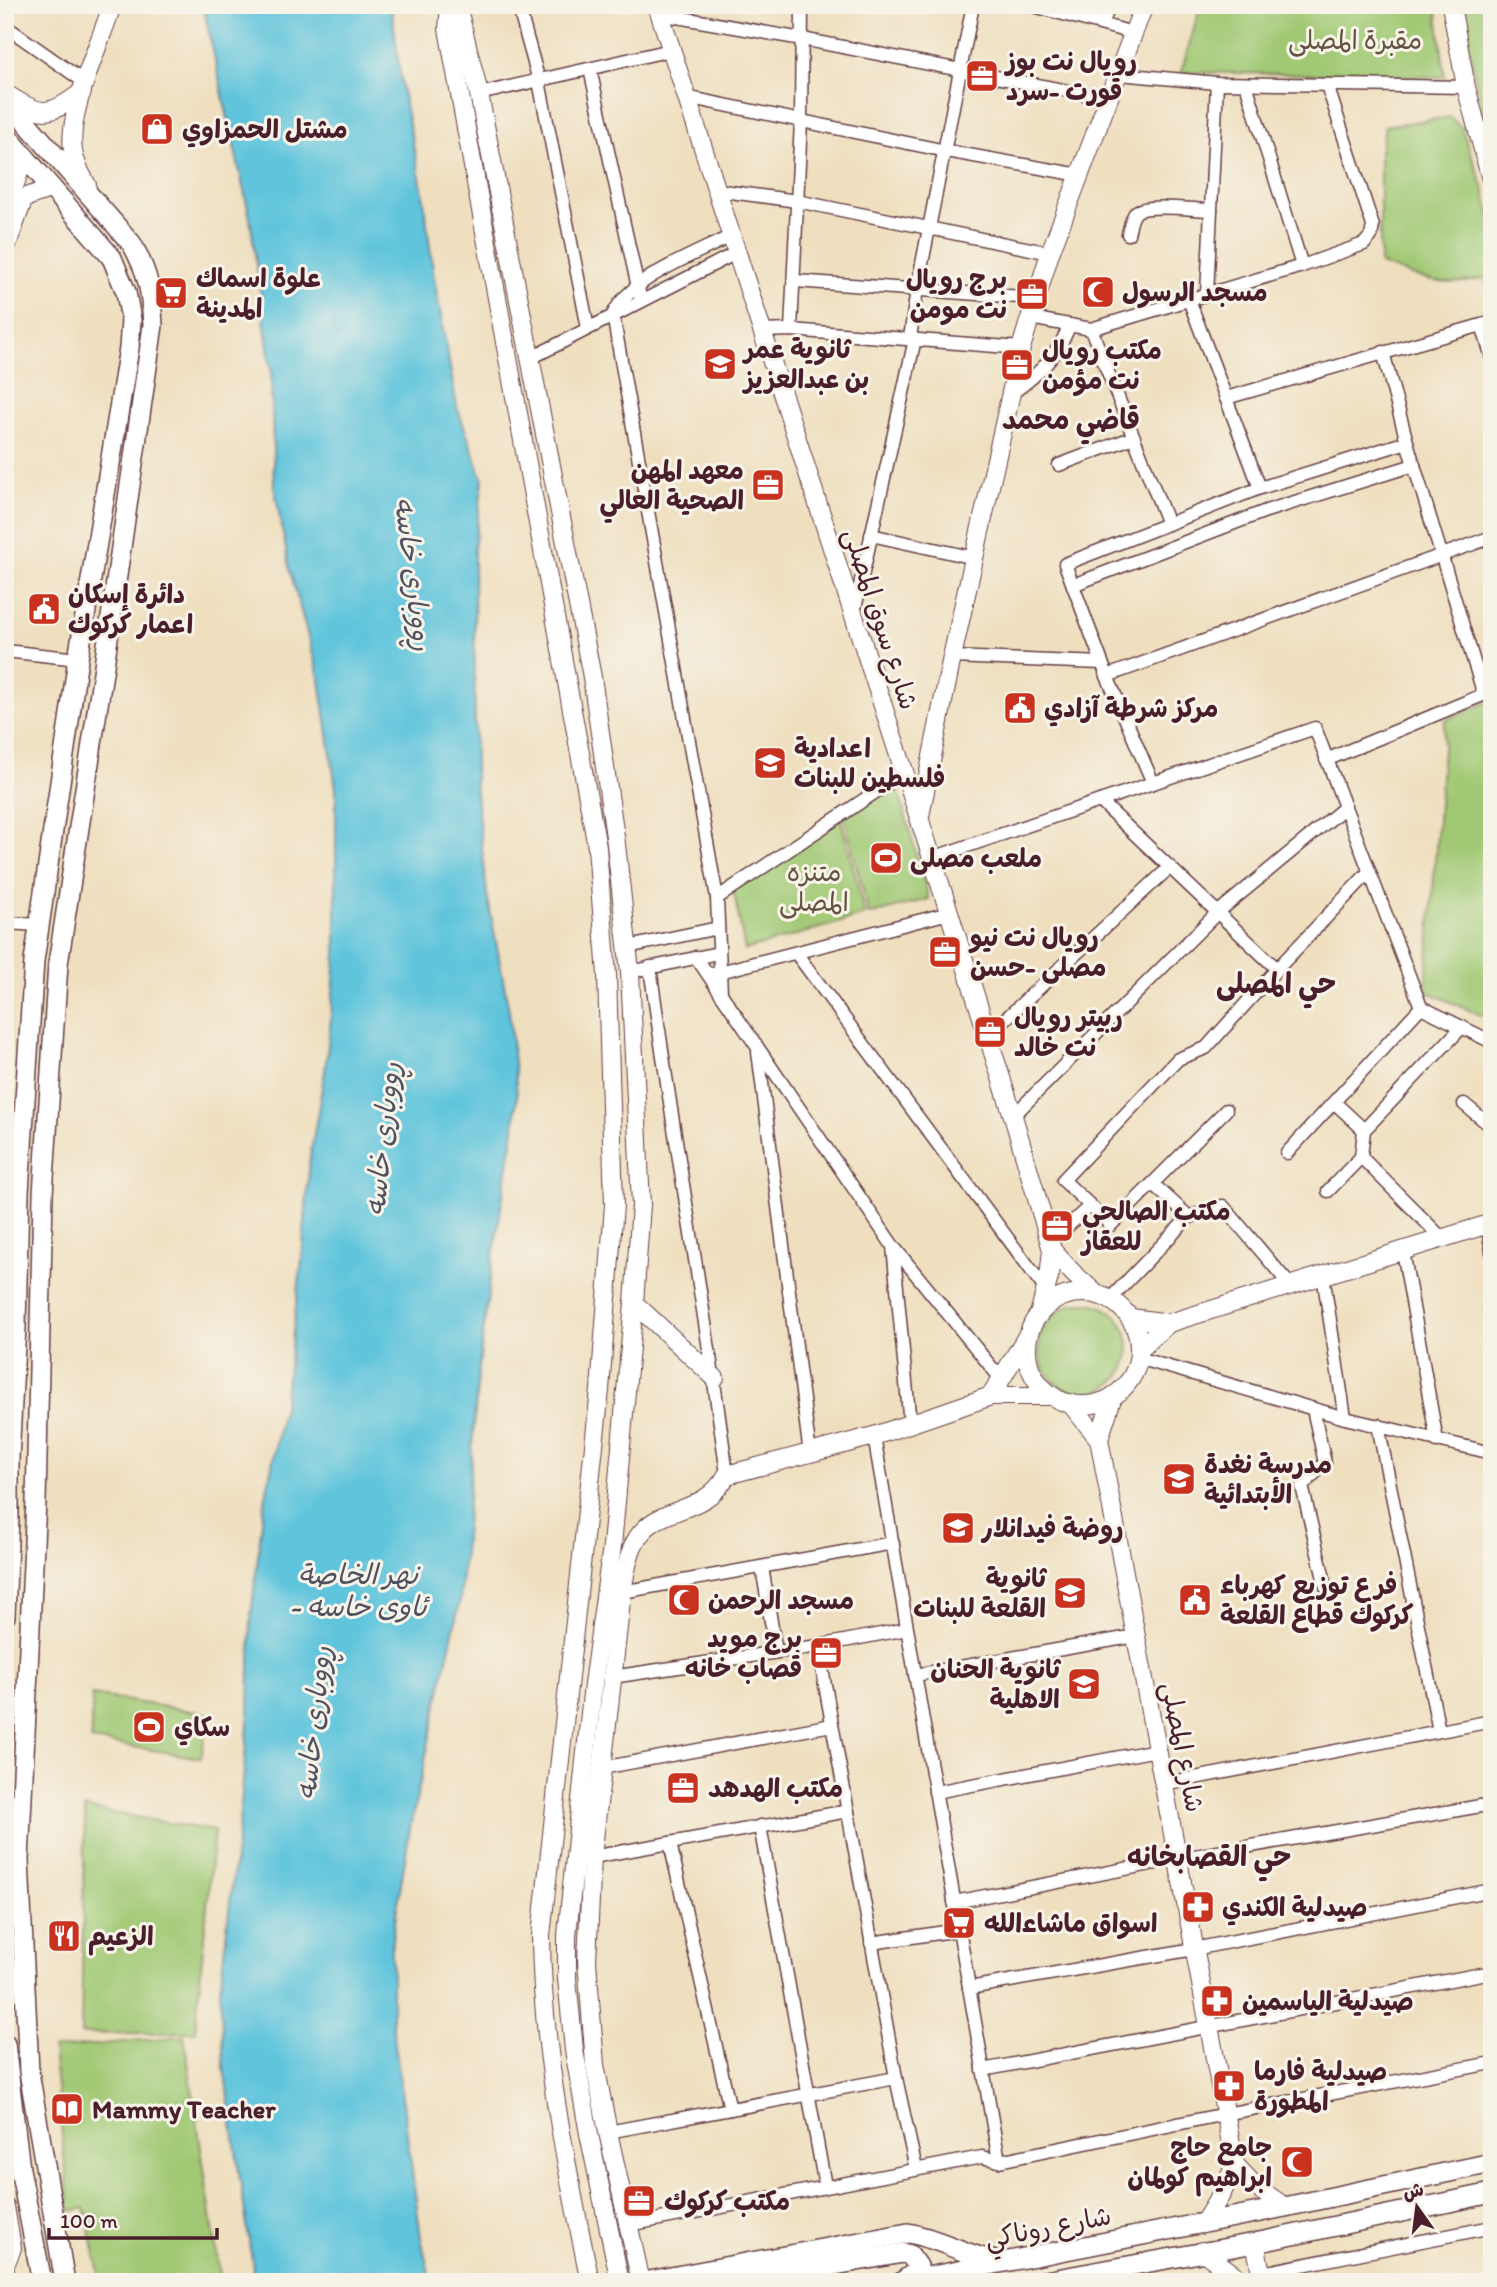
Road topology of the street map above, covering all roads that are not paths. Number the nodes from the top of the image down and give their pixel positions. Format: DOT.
graph roads {
  1 [pos="450,5"];
  2 [pos="457,5"];
  3 [pos="518,5"];
  4 [pos="802,5"];
  5 [pos="973,5"];
  6 [pos="1030,5"];
  7 [pos="1109,5"];
  8 [pos="1144,5"];
  9 [pos="1451,5"];
  10 [pos="106,8"];
  11 [pos="658,10"];
  12 [pos="1103,23"];
  13 [pos="5,26"];
  14 [pos="1133,33"];
  15 [pos="802,39"];
  16 [pos="671,50"];
  17 [pos="590,69"];
  18 [pos="960,71"];
  19 [pos="1119,74"];
  20 [pos="539,81"];
  21 [pos="1217,83"];
  22 [pos="1246,84"];
  23 [pos="1327,85"];
  24 [pos="1466,87"];
  25 [pos="84,88"];
  26 [pos="480,94"];
  27 [pos="5,95"];
  28 [pos="686,97"];
  29 [pos="1109,99"];
  30 [pos="801,121"];
  31 [pos="5,134"];
  32 [pos="946,152"];
  33 [pos="25,156"];
  34 [pos="1080,175"];
  35 [pos="1492,183"];
  36 [pos="52,188"];
  37 [pos="716,190"];
  38 [pos="797,201"];
  39 [pos="98,204"];
  40 [pos="1211,210"];
  41 [pos="5,212"];
  42 [pos="930,227"];
  43 [pos="1128,234"];
  44 [pos="734,245"];
  45 [pos="5,250"];
  46 [pos="1050,253"];
  47 [pos="1302,266"];
  48 [pos="794,281"];
  49 [pos="638,284"];
  50 [pos="917,289"];
  51 [pos="1207,295"];
  52 [pos="1035,298"];
  53 [pos="1189,300"];
  54 [pos="642,301"];
  55 [pos="613,315"];
  56 [pos="1030,318"];
  57 [pos="1487,324"];
  58 [pos="1070,326"];
  59 [pos="588,328"];
  60 [pos="791,330"];
  61 [pos="1091,330"];
  62 [pos="760,331"];
  63 [pos="913,339"];
  64 [pos="1021,348"];
  65 [pos="1383,352"];
  66 [pos="531,358"];
  67 [pos="1492,358"];
  68 [pos="1011,394"];
  69 [pos="1226,398"];
  70 [pos="116,431"];
  71 [pos="137,434"];
  72 [pos="1134,437"];
  73 [pos="1407,442"];
  74 [pos="1059,465"];
  75 [pos="1414,465"];
  76 [pos="1261,488"];
  77 [pos="1168,524"];
  78 [pos="872,535"];
  79 [pos="1492,537"];
  80 [pos="1440,555"];
  81 [pos="975,558"];
  82 [pos="1073,585"];
  83 [pos="853,617"];
  84 [pos="5,651"];
  85 [pos="952,657"];
  86 [pos="78,659"];
  87 [pos="1102,663"];
  88 [pos="1107,676"];
  89 [pos="1488,693"];
  90 [pos="1326,760"];
  91 [pos="904,772"];
  92 [pos="1153,783"];
  93 [pos="1100,801"];
  94 [pos="1344,808"];
  95 [pos="920,819"];
  96 [pos="616,844"];
  97 [pos="597,847"];
  98 [pos="932,858"];
  99 [pos="1170,867"];
  100 [pos="1369,872"];
  101 [pos="717,898"];
  102 [pos="949,913"];
  103 [pos="1217,913"];
  104 [pos="5,923"];
  105 [pos="40,925"];
  106 [pos="718,928"];
  107 [pos="628,947"];
  108 [pos="719,953"];
  109 [pos="796,953"];
  110 [pos="696,957"];
  111 [pos="650,967"];
  112 [pos="1277,969"];
  113 [pos="630,972"];
  114 [pos="714,974"];
  115 [pos="1421,1007"];
  116 [pos="1462,1027"];
  117 [pos="988,1035"];
  118 [pos="1492,1042"];
  119 [pos="757,1047"];
  120 [pos="26,1092"];
  121 [pos="50,1093"];
  122 [pos="1334,1102"];
  123 [pos="1464,1104"];
  124 [pos="1226,1110"];
  125 [pos="1013,1116"];
  126 [pos="1492,1127"];
  127 [pos="1364,1130"];
  128 [pos="23,1131"];
  129 [pos="47,1132"];
  130 [pos="1287,1153"];
  131 [pos="1361,1157"];
  132 [pos="1153,1184"];
  133 [pos="1328,1191"];
  134 [pos="1090,1206"];
  135 [pos="1189,1217"];
  136 [pos="1490,1224"];
  137 [pos="1442,1238"];
  138 [pos="892,1246"];
  139 [pos="1051,1246"];
  140 [pos="1403,1251"];
  141 [pos="1492,1252"];
  142 [pos="1323,1275"];
  143 [pos="1290,1285"];
  144 [pos="1046,1290"];
  145 [pos="1103,1296"];
  146 [pos="634,1303"];
  147 [pos="1040,1311"];
  148 [pos="1130,1318"];
  149 [pos="1169,1323"];
  150 [pos="11,1326"];
  151 [pos="1028,1336"];
  152 [pos="1139,1354"];
  153 [pos="715,1378"];
  154 [pos="1001,1379"];
  155 [pos="991,1396"];
  156 [pos="1053,1396"];
  157 [pos="1113,1396"];
  158 [pos="1070,1403"];
  159 [pos="1313,1409"];
  160 [pos="1345,1418"];
  161 [pos="910,1424"];
  162 [pos="1378,1425"];
  163 [pos="874,1436"];
  164 [pos="1098,1439"];
  165 [pos="1437,1441"];
  166 [pos="810,1454"];
  167 [pos="1491,1455"];
  168 [pos="727,1475"];
  169 [pos="892,1543"];
  170 [pos="762,1567"];
  171 [pos="1326,1587"];
  172 [pos="622,1592"];
  173 [pos="5,1616"];
  174 [pos="907,1629"];
  175 [pos="1136,1636"];
  176 [pos="818,1646"];
  177 [pos="776,1652"];
  178 [pos="915,1675"];
  179 [pos="612,1676"];
  180 [pos="1492,1721"];
  181 [pos="832,1725"];
  182 [pos="1439,1731"];
  183 [pos="1157,1750"];
  184 [pos="602,1768"];
  185 [pos="1163,1784"];
  186 [pos="935,1792"];
  187 [pos="1492,1804"];
  188 [pos="848,1811"];
  189 [pos="760,1826"];
  190 [pos="670,1843"];
  191 [pos="592,1857"];
  192 [pos="1177,1859"];
  193 [pos="1492,1890"];
  194 [pos="954,1902"];
  195 [pos="959,1930"];
  196 [pos="567,1935"];
  197 [pos="541,1936"];
  198 [pos="871,1943"];
  199 [pos="1194,1949"];
  200 [pos="1492,1972"];
  201 [pos="969,1988"];
  202 [pos="1209,2027"];
  203 [pos="5,2044"];
  204 [pos="1492,2063"];
  205 [pos="983,2070"];
  206 [pos="896,2078"];
  207 [pos="808,2094"];
  208 [pos="730,2109"];
  209 [pos="1225,2114"];
  210 [pos="14,2116"];
  211 [pos="608,2132"];
  212 [pos="5,2139"];
  213 [pos="595,2160"];
  214 [pos="999,2161"];
  215 [pos="1492,2163"];
  216 [pos="1235,2165"];
  217 [pos="916,2169"];
  218 [pos="825,2186"];
  219 [pos="1492,2193"];
  220 [pos="622,2197"];
  221 [pos="5,2207"];
  222 [pos="1285,2207"];
  223 [pos="1203,2224"];
  224 [pos="629,2225"];
  225 [pos="1492,2227"];
  226 [pos="1255,2243"];
  227 [pos="1202,2251"];
  228 [pos="1003,2262"];
  229 [pos="5,2264"];
  230 [pos="5,2270"];
  231 [pos="1263,2277"];
  232 [pos="7,2282"];
  233 [pos="42,2282"];
  234 [pos="65,2282"];
  235 [pos="590,2282"];
  236 [pos="620,2282"];
  237 [pos="643,2282"];
  238 [pos="737,2282"];
  239 [pos="902,2282"];
  240 [pos="1040,2282"];
  241 [pos="1244,2282"];
  1 -- 97 [label="street"];
  2 -- 26 [label="street"];
  3 -- 20 [label="street"];
  4 -- 15 [label="street"];
  5 -- 18 [label="street"];
  6 -- 12 [label="street"];
  7 -- 12 [label="street"];
  8 -- 14 [label="street"];
  9 -- 24 [label="street"];
  10 -- 25 [label="street"];
  11 -- 15 [label="street"];
  11 -- 16 [label="street, شارع سوق المصلى"];
  12 -- 14 [label="street"];
  13 -- 25 [label="street"];
  14 -- 19 [label="street"];
  15 -- 18 [label="street"];
  15 -- 30 [label="street"];
  16 -- 17 [label="street"];
  16 -- 28 [label="street, شارع سوق المصلى"];
  17 -- 20 [label="street"];
  17 -- 49 [label="street"];
  18 -- 29 [label="street"];
  18 -- 32 [label="street"];
  19 -- 21 [label="street"];
  19 -- 29 [label="street"];
  20 -- 26 [label="street"];
  20 -- 59 [label="street"];
  21 -- 22 [label="street"];
  21 -- 40 [label="street"];
  22 -- 23 [label="street"];
  22 -- 47 [label="street"];
  23 -- 24 [label="street"];
  23 -- 47 [label="street"];
  24 -- 35 [label="street"];
  25 -- 27 [label="street"];
  25 -- 39 [label="street"];
  26 -- 66 [label="street"];
  27 -- 39 [label="main road"];
  28 -- 30 [label="street"];
  28 -- 37 [label="street, شارع سوق المصلى"];
  29 -- 34 [label="street"];
  30 -- 32 [label="street"];
  30 -- 38 [label="street"];
  31 -- 33 [label="main road"];
  32 -- 34 [label="street"];
  32 -- 42 [label="street"];
  33 -- 36 [label="main road"];
  33 -- 41 [label="street"];
  34 -- 46 [label="street"];
  36 -- 45 [label="street"];
  36 -- 70 [label="main road"];
  37 -- 38 [label="street"];
  37 -- 44 [label="street, شارع سوق المصلى"];
  38 -- 42 [label="street"];
  38 -- 48 [label="street"];
  39 -- 71 [label="main road"];
  40 -- 43 [label="street"];
  40 -- 51 [label="street"];
  42 -- 46 [label="street"];
  42 -- 50 [label="street"];
  44 -- 49 [label="street"];
  44 -- 54 [label="street"];
  44 -- 62 [label="street, شارع سوق المصلى"];
  46 -- 52 [label="street"];
  47 -- 51 [label="street"];
  48 -- 50 [label="street"];
  48 -- 60 [label="street"];
  49 -- 54 [label="street"];
  49 -- 55 [label="street"];
  50 -- 52 [label="street"];
  50 -- 63 [label="street"];
  51 -- 53 [label="street"];
  52 -- 56 [label="street"];
  53 -- 61 [label="street"];
  53 -- 69 [label="street"];
  54 -- 55 [label="street"];
  55 -- 59 [label="street"];
  55 -- 101 [label="street"];
  56 -- 58 [label="street"];
  56 -- 64 [label="street"];
  57 -- 65 [label="street"];
  57 -- 67 [label="street"];
  58 -- 61 [label="street"];
  58 -- 68 [label="street"];
  59 -- 66 [label="street"];
  60 -- 62 [label="street"];
  60 -- 63 [label="street"];
  61 -- 72 [label="street"];
  62 -- 83 [label="street, شارع سوق المصلى"];
  63 -- 64 [label="street"];
  63 -- 78 [label="street"];
  64 -- 68 [label="street"];
  65 -- 69 [label="street"];
  65 -- 73 [label="street"];
  66 -- 96 [label="street"];
  68 -- 81 [label="street"];
  69 -- 76 [label="street"];
  70 -- 71 [label="main road"];
  70 -- 86 [label="main road"];
  71 -- 121 [label="main road"];
  72 -- 74 [label="street"];
  72 -- 77 [label="street"];
  73 -- 75 [label="street"];
  73 -- 76 [label="street"];
  75 -- 80 [label="street"];
  75 -- 82 [label="street"];
  76 -- 77 [label="street"];
  77 -- 82 [label="street"];
  78 -- 81 [label="street"];
  78 -- 83 [label="street"];
  79 -- 80 [label="street"];
  80 -- 88 [label="street"];
  80 -- 89 [label="street"];
  81 -- 85 [label="street"];
  82 -- 87 [label="street"];
  83 -- 91 [label="street, شارع سوق المصلى"];
  84 -- 86 [label="street"];
  85 -- 87 [label="street"];
  85 -- 95 [label="street"];
  86 -- 105 [label="main road"];
  87 -- 88 [label="street"];
  88 -- 92 [label="street"];
  89 -- 90 [label="street"];
  90 -- 92 [label="street"];
  90 -- 94 [label="street"];
  91 -- 95 [label="street, شارع سوق المصلى"];
  91 -- 101 [label="street"];
  92 -- 93 [label="street"];
  93 -- 98 [label="street"];
  93 -- 99 [label="street"];
  94 -- 100 [label="street"];
  94 -- 103 [label="street"];
  95 -- 98 [label="street, شارع سوق المصلى"];
  96 -- 97 [label="street"];
  96 -- 107 [label="street"];
  97 -- 197 [label="street"];
  98 -- 102 [label="street, شارع سوق المصلى"];
  99 -- 103 [label="street"];
  99 -- 117 [label="street"];
  100 -- 112 [label="street"];
  100 -- 115 [label="street"];
  101 -- 106 [label="street"];
  102 -- 109 [label="street"];
  102 -- 117 [label="street, شارع سوق المصلى"];
  103 -- 112 [label="street"];
  103 -- 125 [label="street"];
  104 -- 105 [label="street"];
  105 -- 120 [label="main road"];
  106 -- 107 [label="street"];
  106 -- 108 [label="street"];
  107 -- 113 [label="street"];
  108 -- 110 [label="street"];
  108 -- 114 [label="street"];
  109 -- 114 [label="street"];
  109 -- 144 [label="street"];
  110 -- 111 [label="street"];
  110 -- 114 [label="street"];
  111 -- 113 [label="street"];
  111 -- 153 [label="street"];
  112 -- 134 [label="street"];
  113 -- 146 [label="street"];
  114 -- 119 [label="street"];
  115 -- 116 [label="street"];
  115 -- 122 [label="street"];
  116 -- 118 [label="street"];
  116 -- 127 [label="street"];
  117 -- 125 [label="street, شارع سوق المصلى"];
  119 -- 138 [label="street"];
  119 -- 166 [label="street"];
  120 -- 121 [label="main road"];
  120 -- 128 [label="main road"];
  121 -- 129 [label="main road"];
  122 -- 127 [label="street"];
  122 -- 130 [label="street"];
  123 -- 126 [label="street"];
  124 -- 132 [label="street"];
  125 -- 139 [label="street, شارع سوق المصلى"];
  127 -- 131 [label="street"];
  128 -- 129 [label="main road"];
  128 -- 150 [label="main road"];
  129 -- 234 [label="main road"];
  131 -- 133 [label="street"];
  131 -- 137 [label="street"];
  132 -- 134 [label="street"];
  132 -- 135 [label="street"];
  134 -- 139 [label="street"];
  135 -- 143 [label="street"];
  135 -- 145 [label="street"];
  136 -- 137 [label="street"];
  136 -- 141 [label="street"];
  137 -- 140 [label="street"];
  138 -- 154 [label="street"];
  138 -- 161 [label="street"];
  139 -- 144 [label="street, شارع سوق المصلى"];
  139 -- 145 [label="street, شارع سوق المصلى"];
  140 -- 142 [label="street"];
  140 -- 165 [label="street"];
  142 -- 143 [label="street"];
  142 -- 160 [label="street"];
  143 -- 149 [label="street"];
  144 -- 147 [label="street, شارع سوق المصلى"];
  145 -- 147 [label="street"];
  145 -- 148 [label="street"];
  146 -- 153 [label="street"];
  146 -- 196 [label="street"];
  147 -- 151 [label="street"];
  148 -- 149 [label="street"];
  148 -- 152 [label="street"];
  149 -- 152 [label="street"];
  150 -- 173 [label="main road"];
  151 -- 154 [label="street"];
  151 -- 156 [label="street"];
  152 -- 157 [label="street"];
  152 -- 159 [label="street"];
  153 -- 168 [label="street"];
  154 -- 155 [label="street"];
  155 -- 156 [label="street"];
  155 -- 161 [label="street"];
  156 -- 158 [label="street"];
  157 -- 158 [label="street"];
  157 -- 164 [label="street"];
  158 -- 164 [label="street, شارع المصلى"];
  159 -- 160 [label="street"];
  159 -- 171 [label="street"];
  160 -- 162 [label="street"];
  161 -- 163 [label="street"];
  162 -- 165 [label="street"];
  162 -- 182 [label="street"];
  163 -- 166 [label="street"];
  163 -- 169 [label="street"];
  164 -- 175 [label="street, شارع المصلى"];
  165 -- 167 [label="street"];
  166 -- 168 [label="street"];
  168 -- 172 [label="street"];
  169 -- 170 [label="street"];
  169 -- 174 [label="street"];
  170 -- 172 [label="street"];
  170 -- 177 [label="street"];
  172 -- 179 [label="street"];
  174 -- 176 [label="street"];
  174 -- 178 [label="street"];
  175 -- 178 [label="street"];
  175 -- 183 [label="street, شارع المصلى"];
  176 -- 177 [label="street"];
  176 -- 181 [label="street"];
  177 -- 179 [label="street"];
  178 -- 186 [label="street"];
  179 -- 184 [label="street"];
  180 -- 182 [label="street"];
  181 -- 184 [label="street"];
  181 -- 188 [label="street"];
  182 -- 185 [label="street"];
  183 -- 185 [label="street, شارع المصلى"];
  183 -- 186 [label="street"];
  184 -- 191 [label="street"];
  185 -- 192 [label="street, شارع المصلى"];
  186 -- 194 [label="street"];
  187 -- 192 [label="street"];
  188 -- 189 [label="street"];
  188 -- 198 [label="street"];
  189 -- 190 [label="street"];
  189 -- 207 [label="street"];
  190 -- 191 [label="street"];
  190 -- 208 [label="street"];
  191 -- 211 [label="street"];
  192 -- 194 [label="street"];
  192 -- 199 [label="street, شارع المصلى"];
  193 -- 199 [label="street"];
  194 -- 195 [label="street"];
  195 -- 198 [label="street"];
  195 -- 201 [label="street"];
  196 -- 197 [label="street"];
  196 -- 213 [label="street"];
  197 -- 235 [label="street"];
  198 -- 206 [label="street"];
  199 -- 201 [label="street"];
  199 -- 202 [label="street, شارع المصلى"];
  200 -- 202 [label="street"];
  201 -- 205 [label="street"];
  202 -- 205 [label="street"];
  202 -- 209 [label="street, شارع المصلى"];
  203 -- 210 [label="main road"];
  204 -- 209 [label="street"];
  205 -- 214 [label="street"];
  206 -- 207 [label="street"];
  206 -- 217 [label="street"];
  207 -- 208 [label="street"];
  207 -- 218 [label="street"];
  208 -- 211 [label="street"];
  209 -- 214 [label="street"];
  209 -- 216 [label="street, شارع المصلى"];
  210 -- 212 [label="street"];
  210 -- 233 [label="main road"];
  211 -- 220 [label="street"];
  213 -- 220 [label="street"];
  213 -- 236 [label="street"];
  214 -- 217 [label="street"];
  215 -- 222 [label="main road, شارع روناكي"];
  216 -- 222 [label="street"];
  216 -- 223 [label="street"];
  217 -- 218 [label="street"];
  218 -- 224 [label="street"];
  219 -- 226 [label="main road, شارع روناكي"];
  220 -- 224 [label="street"];
  221 -- 229 [label="street"];
  222 -- 223 [label="main road, شارع روناكي"];
  223 -- 228 [label="main road, شارع روناكي"];
  224 -- 237 [label="street"];
  225 -- 231 [label="street"];
  226 -- 227 [label="main road, شارع روناكي"];
  226 -- 231 [label="street"];
  227 -- 240 [label="main road, شارع روناكي"];
  227 -- 241 [label="street"];
  228 -- 237 [label="main road"];
  228 -- 239 [label="main road, شارع روناكي"];
  230 -- 232 [label="street"];
  238 -- 239 [label="main road"];
}
